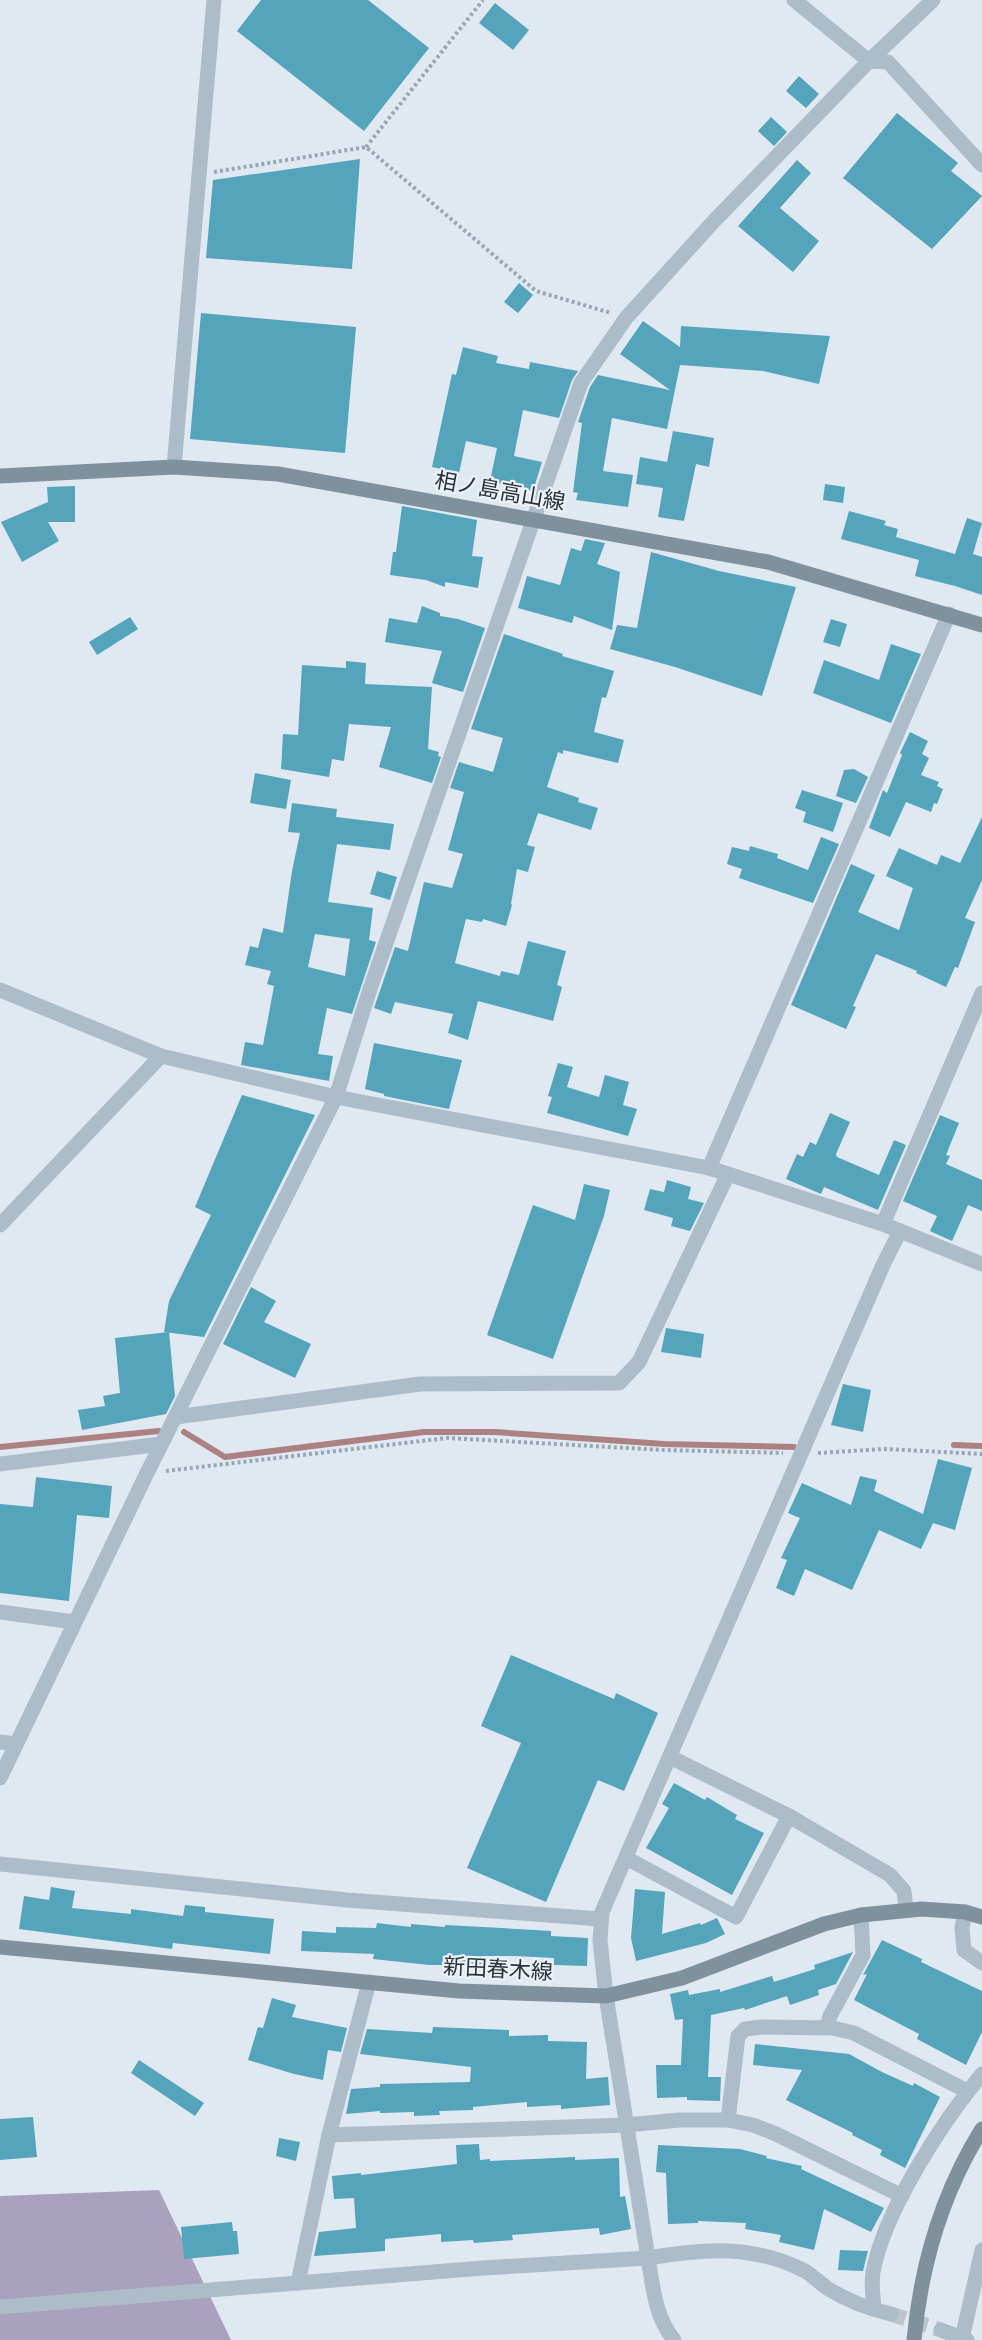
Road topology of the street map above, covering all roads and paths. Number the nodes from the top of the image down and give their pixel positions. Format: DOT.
graph roads {
  1 [pos="214,0"];
  2 [pos="483,0"];
  3 [pos="794,0"];
  4 [pos="933,0"];
  5 [pos="869,61"];
  6 [pos="366,147"];
  7 [pos="982,165"];
  8 [pos="200,174"];
  9 [pos="626,318"];
  10 [pos="174,467"];
  11 [pos="0,476"];
  12 [pos="535,520"];
  13 [pos="949,614"];
  14 [pos="982,625"];
  15 [pos="0,990"];
  16 [pos="982,993"];
  17 [pos="160,1056"];
  18 [pos="336,1097"];
  19 [pos="709,1168"];
  20 [pos="728,1174"];
  21 [pos="883,1224"];
  22 [pos="0,1225"];
  23 [pos="900,1231"];
  24 [pos="982,1263"];
  25 [pos="176,1417"];
  26 [pos="161,1444"];
  27 [pos="801,1454"];
  28 [pos="982,1454"];
  29 [pos="0,1464"];
  30 [pos="147,1473"];
  31 [pos="0,1612"];
  32 [pos="74,1622"];
  33 [pos="0,1742"];
  34 [pos="16,1744"];
  35 [pos="670,1757"];
  36 [pos="0,1778"];
  37 [pos="789,1816"];
  38 [pos="626,1858"];
  39 [pos="0,1864"];
  40 [pos="906,1909"];
  41 [pos="965,1912"];
  42 [pos="861,1915"];
  43 [pos="982,1917"];
  44 [pos="600,1919"];
  45 [pos="0,1947"];
  46 [pos="982,1963"];
  47 [pos="369,1982"];
  48 [pos="606,1996"];
  49 [pos="827,2027"];
  50 [pos="982,2073"];
  51 [pos="967,2091"];
  52 [pos="728,2121"];
  53 [pos="627,2125"];
  54 [pos="982,2129"];
  55 [pos="329,2135"];
  56 [pos="902,2196"];
  57 [pos="982,2250"];
  58 [pos="648,2258"];
  59 [pos="298,2283"];
  60 [pos="0,2307"];
  61 [pos="874,2309"];
  62 [pos="891,2314"];
  63 [pos="941,2330"];
  64 [pos="965,2339"];
  65 [pos="674,2340"];
  66 [pos="914,2340"];
  1 -- 8 [label="street"];
  2 -- 6 [label="path"];
  3 -- 5 [label="street"];
  4 -- 5 [label="street"];
  5 -- 7 [label="street"];
  5 -- 9 [label="street"];
  6 -- 8 [label="path"];
  6 -- 9 [label="path"];
  8 -- 10 [label="street"];
  9 -- 12 [label="street"];
  10 -- 11 [label="main road, 相ノ島高山線"];
  10 -- 12 [label="main road, 相ノ島高山線"];
  12 -- 13 [label="main road, 相ノ島高山線"];
  12 -- 18 [label="street"];
  13 -- 14 [label="main road, 相ノ島高山線"];
  13 -- 19 [label="street"];
  15 -- 17 [label="street"];
  16 -- 21 [label="street"];
  17 -- 18 [label="street"];
  17 -- 22 [label="street"];
  18 -- 19 [label="street"];
  18 -- 25 [label="street"];
  19 -- 20 [label="street"];
  20 -- 21 [label="street"];
  20 -- 25 [label="street"];
  21 -- 23 [label="street"];
  23 -- 24 [label="street"];
  23 -- 27 [label="street"];
  25 -- 26 [label="street"];
  26 -- 29 [label="street"];
  26 -- 30 [label="street"];
  27 -- 28 [label="path"];
  27 -- 30 [label="path"];
  27 -- 35 [label="street"];
  30 -- 32 [label="street"];
  31 -- 32 [label="street"];
  32 -- 34 [label="street"];
  33 -- 34 [label="street"];
  34 -- 36 [label="street"];
  35 -- 37 [label="street"];
  35 -- 38 [label="street"];
  37 -- 38 [label="street"];
  37 -- 40 [label="street"];
  38 -- 44 [label="street"];
  39 -- 44 [label="street"];
  40 -- 41 [label="main road, 新田春木線"];
  40 -- 42 [label="main road, 新田春木線"];
  41 -- 43 [label="main road, 新田春木線"];
  41 -- 46 [label="street"];
  42 -- 48 [label="main road, 新田春木線"];
  42 -- 49 [label="street"];
  44 -- 48 [label="street"];
  45 -- 47 [label="main road, 新田春木線"];
  47 -- 48 [label="main road, 新田春木線"];
  47 -- 55 [label="street"];
  48 -- 53 [label="street"];
  49 -- 51 [label="street"];
  49 -- 52 [label="street"];
  50 -- 51 [label="street"];
  51 -- 56 [label="street"];
  52 -- 53 [label="street"];
  52 -- 56 [label="street"];
  53 -- 55 [label="street"];
  53 -- 58 [label="street"];
  54 -- 66 [label="main road"];
  55 -- 59 [label="street"];
  56 -- 61 [label="street"];
  57 -- 64 [label="street"];
  58 -- 59 [label="street"];
  58 -- 61 [label="street"];
  58 -- 65 [label="street"];
  59 -- 60 [label="street"];
  61 -- 62 [label="street"];
  63 -- 64 [label="street"];
}
